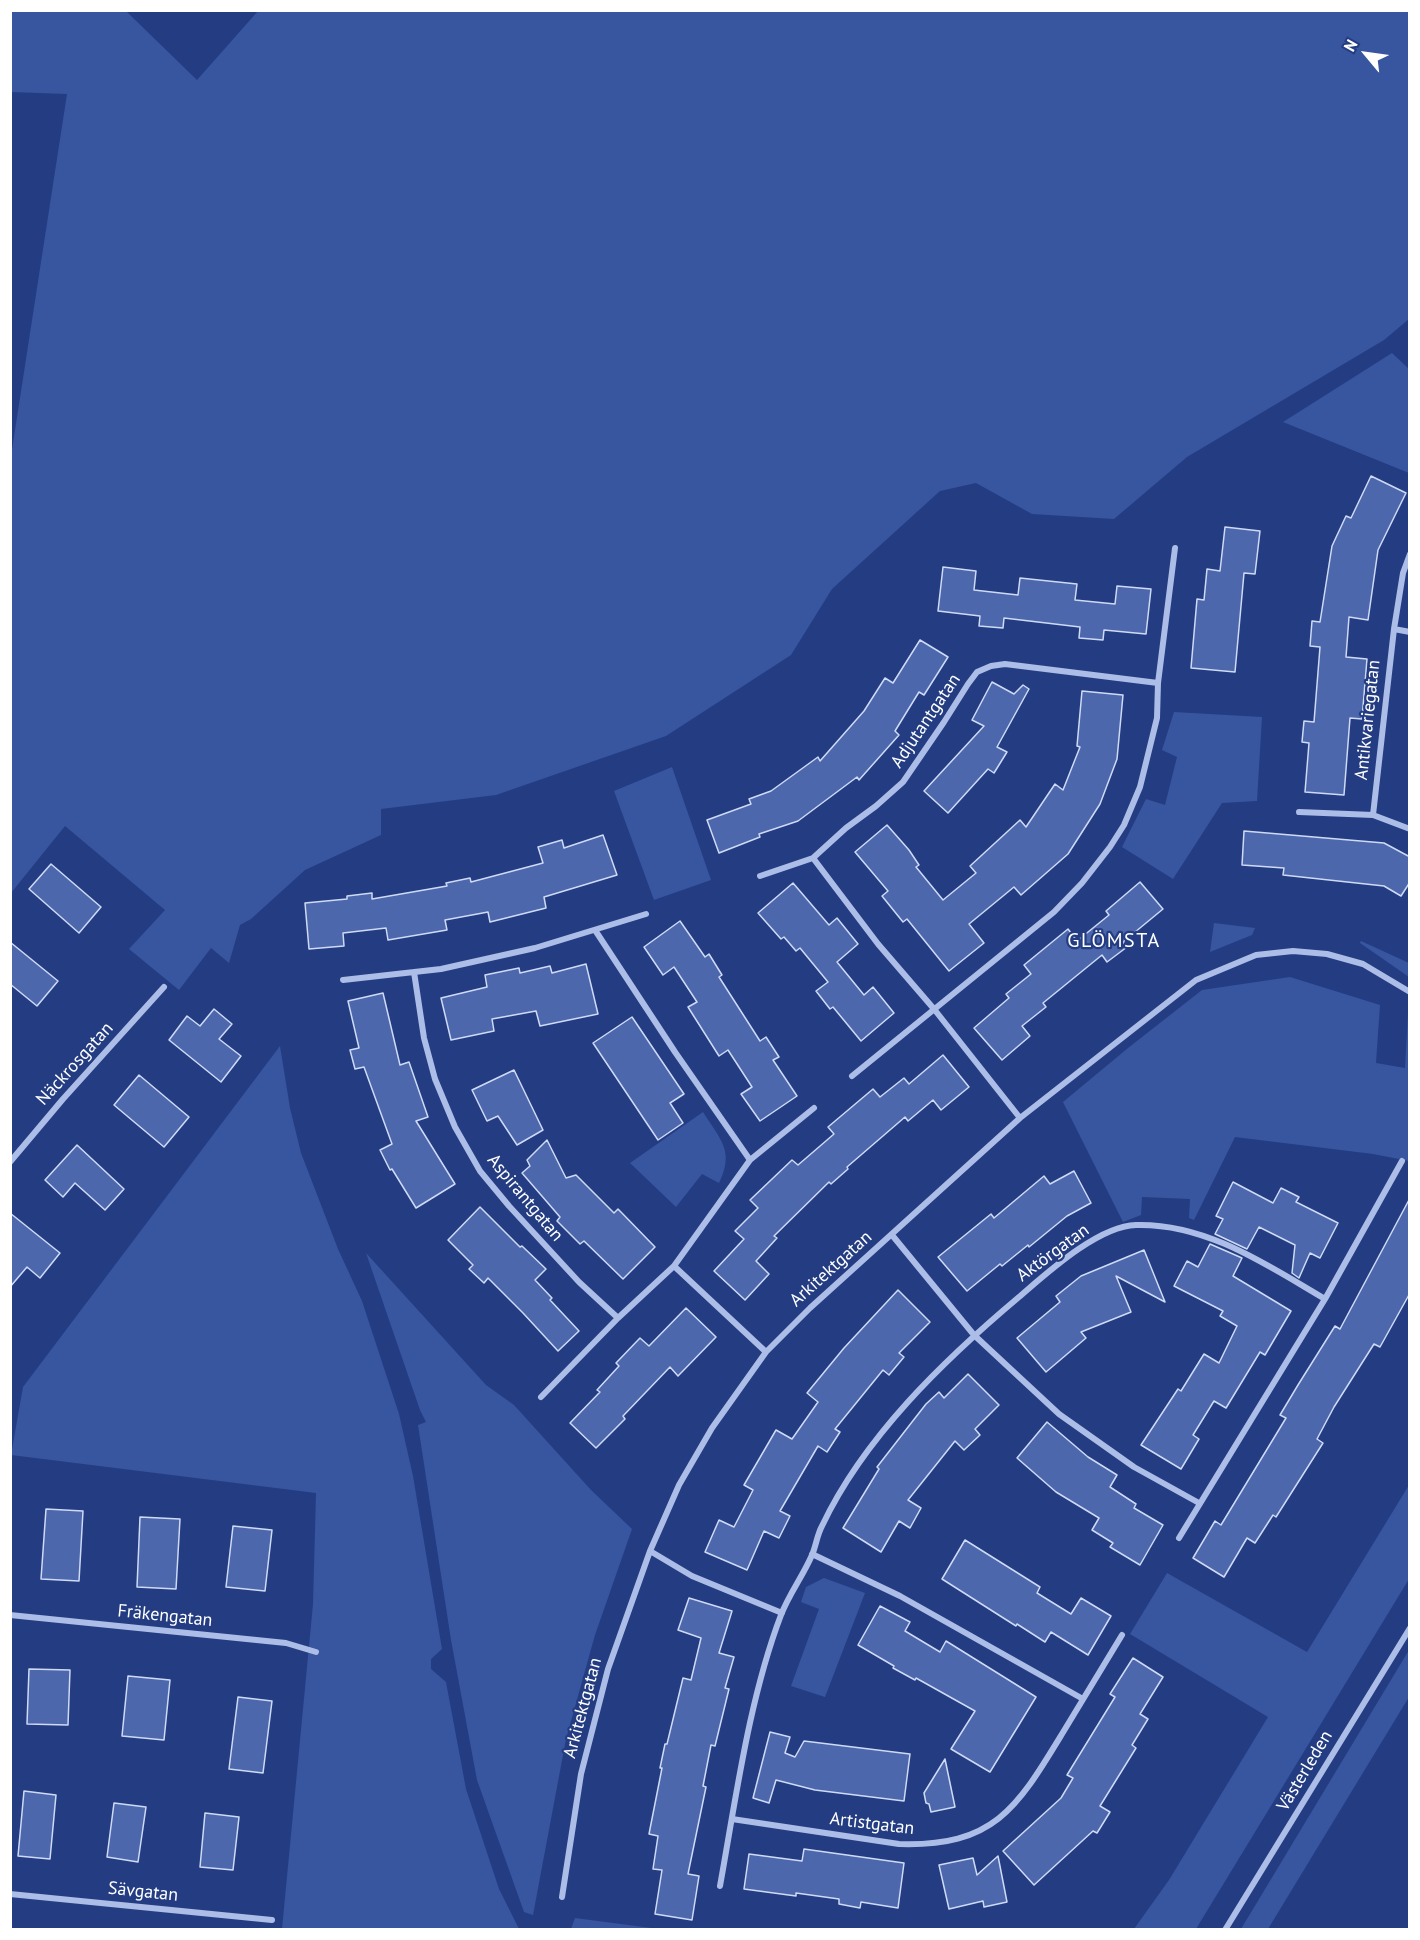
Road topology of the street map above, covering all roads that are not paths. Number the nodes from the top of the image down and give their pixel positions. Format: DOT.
graph roads {
  1 [pos="1175,548"];
  2 [pos="1410,555"];
  3 [pos="1394,629"];
  4 [pos="1410,633"];
  5 [pos="1158,683"];
  6 [pos="1299,812"];
  7 [pos="1373,815"];
  8 [pos="1410,829"];
  9 [pos="813,858"];
  10 [pos="760,876"];
  11 [pos="646,914"];
  12 [pos="595,930"];
  13 [pos="414,972"];
  14 [pos="343,980"];
  15 [pos="164,987"];
  16 [pos="1410,992"];
  17 [pos="934,1009"];
  18 [pos="852,1076"];
  19 [pos="814,1108"];
  20 [pos="1020,1118"];
  21 [pos="750,1160"];
  22 [pos="1402,1161"];
  23 [pos="10,1162"];
  24 [pos="892,1235"];
  25 [pos="674,1266"];
  26 [pos="1325,1299"];
  27 [pos="618,1318"];
  28 [pos="974,1335"];
  29 [pos="766,1352"];
  30 [pos="541,1397"];
  31 [pos="1200,1503"];
  32 [pos="1179,1538"];
  33 [pos="650,1551"];
  34 [pos="812,1554"];
  35 [pos="782,1613"];
  36 [pos="10,1615"];
  37 [pos="1410,1628"];
  38 [pos="1122,1635"];
  39 [pos="316,1653"];
  40 [pos="1083,1699"];
  41 [pos="732,1819"];
  42 [pos="720,1886"];
  43 [pos="10,1894"];
  44 [pos="562,1897"];
  45 [pos="272,1920"];
  46 [pos="1225,1929"];
  1 -- 5 [label="street"];
  2 -- 3 [label="street, Antikvariegatan"];
  3 -- 4 [label="street"];
  3 -- 7 [label="street, Antikvariegatan"];
  5 -- 9 [label="street, Adjutantgatan"];
  5 -- 17 [label="street"];
  6 -- 7 [label="street"];
  7 -- 8 [label="street"];
  9 -- 10 [label="street, Adjutantgatan"];
  9 -- 17 [label="street"];
  11 -- 12 [label="street"];
  12 -- 13 [label="street"];
  12 -- 21 [label="street"];
  13 -- 14 [label="street"];
  13 -- 27 [label="street, Aspirantgatan"];
  15 -- 23 [label="street, Näckrosgatan"];
  16 -- 20 [label="street, Arkitektgatan"];
  17 -- 18 [label="street"];
  17 -- 20 [label="street"];
  19 -- 21 [label="street"];
  20 -- 24 [label="street, Arkitektgatan"];
  21 -- 25 [label="street"];
  22 -- 26 [label="street"];
  24 -- 28 [label="street"];
  24 -- 29 [label="street, Arkitektgatan"];
  25 -- 27 [label="street"];
  25 -- 29 [label="street"];
  26 -- 28 [label="street, Aktörgatan"];
  26 -- 31 [label="street"];
  27 -- 30 [label="street"];
  28 -- 31 [label="street"];
  28 -- 34 [label="street, Aktörgatan"];
  29 -- 33 [label="street, Arkitektgatan"];
  31 -- 32 [label="street"];
  33 -- 35 [label="street"];
  33 -- 44 [label="street, Arkitektgatan"];
  34 -- 35 [label="street"];
  34 -- 40 [label="street"];
  35 -- 41 [label="street"];
  36 -- 39 [label="street, Fräkengatan"];
  37 -- 46 [label="street, Västerleden"];
  38 -- 40 [label="street, Artistgatan"];
  40 -- 41 [label="street, Artistgatan"];
  41 -- 42 [label="street"];
  43 -- 45 [label="street, Sävgatan"];
}
